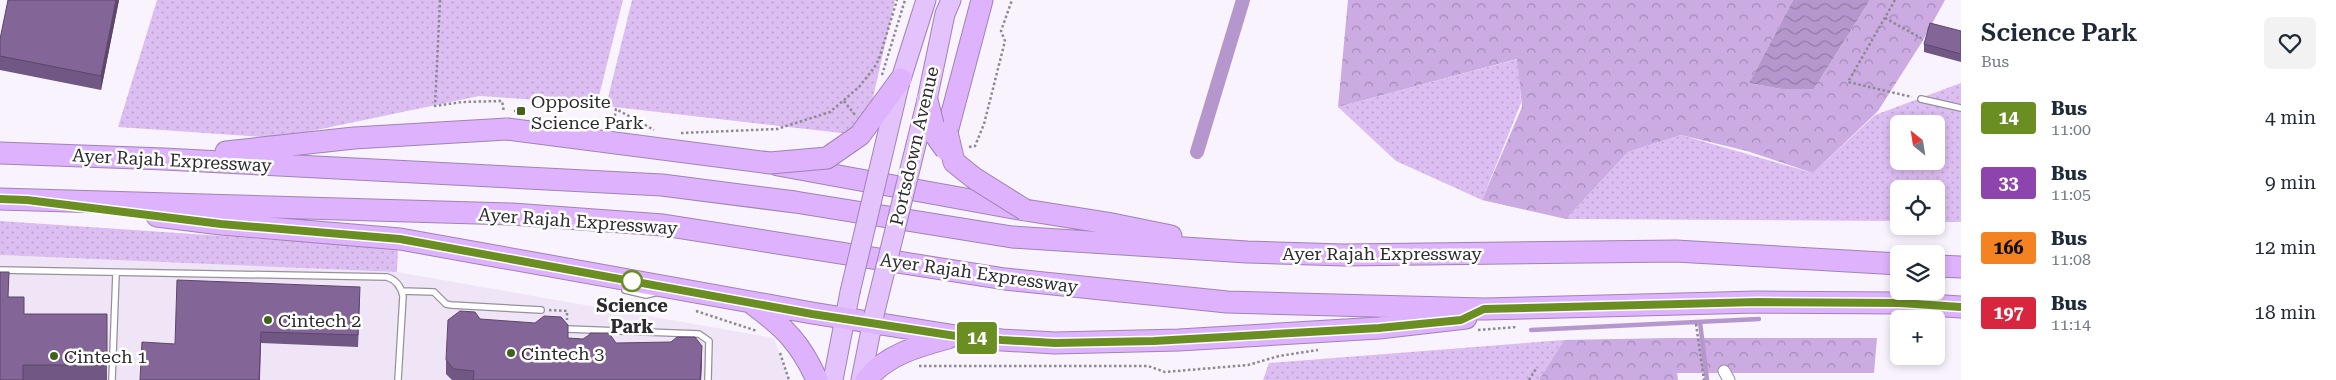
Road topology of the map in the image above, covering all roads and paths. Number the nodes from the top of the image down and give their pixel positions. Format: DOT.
graph roads {
  1 [pos="440,0"];
  2 [pos="897,0"];
  3 [pos="905,0"];
  4 [pos="926,0"];
  5 [pos="951,0"];
  6 [pos="982,0"];
  7 [pos="1012,0"];
  8 [pos="1895,0"];
  9 [pos="1885,18"];
  10 [pos="1921,38"];
  11 [pos="901,79"];
  12 [pos="880,80"];
  13 [pos="1921,99"];
  14 [pos="927,100"];
  15 [pos="1961,108"];
  16 [pos="521,111"];
  17 [pos="614,121"];
  18 [pos="680,133"];
  19 [pos="660,134"];
  20 [pos="0,153"];
  21 [pos="960,154"];
  22 [pos="164,159"];
  23 [pos="770,164"];
  24 [pos="877,184"];
  25 [pos="905,188"];
  26 [pos="0,199"];
  27 [pos="27,200"];
  28 [pos="1025,210"];
  29 [pos="1247,252"];
  30 [pos="1890,263"];
  31 [pos="1945,266"];
  32 [pos="1961,267"];
  33 [pos="0,270"];
  34 [pos="116,274"];
  35 [pos="619,288"];
  36 [pos="668,288"];
  37 [pos="402,291"];
  38 [pos="751,303"];
  39 [pos="1961,307"];
  40 [pos="1484,309"];
  41 [pos="541,310"];
  42 [pos="690,310"];
  43 [pos="567,311"];
  44 [pos="845,315"];
  45 [pos="873,319"];
  46 [pos="1696,324"];
  47 [pos="567,329"];
  48 [pos="761,334"];
  49 [pos="956,336"];
  50 [pos="779,350"];
  51 [pos="914,366"];
  52 [pos="1148,366"];
  53 [pos="1537,367"];
  54 [pos="112,380"];
  55 [pos="398,380"];
  56 [pos="708,380"];
  57 [pos="789,380"];
  58 [pos="817,380"];
  59 [pos="833,380"];
  60 [pos="861,380"];
  61 [pos="866,380"];
  62 [pos="1529,380"];
  63 [pos="1704,380"];
  1 -- 16 [label="path"];
  2 -- 18 [label="path"];
  3 -- 12 [label="path"];
  4 -- 11 [label="highway, Portsdown Avenue"];
  5 -- 14 [label="highway, Portsdown Avenue"];
  6 -- 21 [label="highway, bridge"];
  7 -- 21 [label="path"];
  8 -- 9 [label="path"];
  9 -- 10 [label="path"];
  9 -- 13 [label="path"];
  11 -- 23 [label="highway, bridge"];
  11 -- 24 [label="highway, Portsdown Avenue, bridge"];
  13 -- 15 [label="lane"];
  14 -- 21 [label="highway, bridge"];
  14 -- 25 [label="highway, Portsdown Avenue, bridge"];
  17 -- 19 [label="path"];
  20 -- 22 [label="highway, Ayer Rajah Expressway"];
  21 -- 28 [label="highway, bridge"];
  22 -- 23 [label="highway, bridge"];
  22 -- 29 [label="highway, Ayer Rajah Expressway"];
  23 -- 24 [label="highway, bridge"];
  24 -- 25 [label="highway"];
  24 -- 44 [label="highway, Portsdown Avenue, bridge"];
  25 -- 28 [label="highway, bridge"];
  25 -- 45 [label="highway, Portsdown Avenue, bridge"];
  26 -- 27 [label="highway, Ayer Rajah Expressway"];
  27 -- 36 [label="highway"];
  27 -- 40 [label="highway, Ayer Rajah Expressway"];
  28 -- 29 [label="highway"];
  29 -- 30 [label="highway, Ayer Rajah Expressway"];
  31 -- 32 [label="highway"];
  33 -- 34 [label="lane"];
  34 -- 37 [label="lane"];
  34 -- 54 [label="lane"];
  35 -- 36 [label="lane"];
  36 -- 38 [label="highway"];
  37 -- 41 [label="lane"];
  37 -- 55 [label="lane"];
  38 -- 44 [label="highway"];
  38 -- 58 [label="highway"];
  39 -- 40 [label="highway, Ayer Rajah Expressway"];
  40 -- 49 [label="highway"];
  41 -- 43 [label="path"];
  42 -- 48 [label="path"];
  44 -- 45 [label="highway"];
  44 -- 59 [label="highway, Portsdown Avenue"];
  45 -- 49 [label="highway"];
  45 -- 60 [label="highway, Portsdown Avenue"];
  46 -- 63 [label="path"];
  47 -- 56 [label="lane"];
  49 -- 61 [label="highway"];
  50 -- 57 [label="path"];
  51 -- 52 [label="path"];
  53 -- 62 [label="path"];
}
